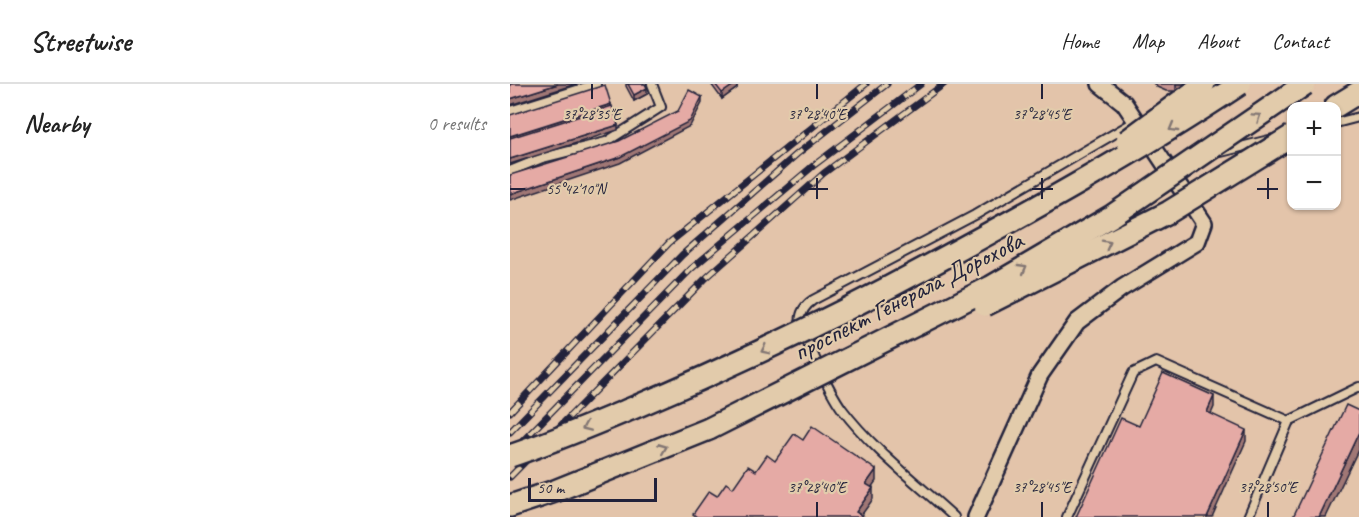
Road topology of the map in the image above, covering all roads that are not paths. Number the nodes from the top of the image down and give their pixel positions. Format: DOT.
graph roads {
  1 [pos="596,84"];
  2 [pos="652,84"];
  3 [pos="1100,84"];
  4 [pos="1192,84"];
  5 [pos="1204,84"];
  6 [pos="1240,84"];
  7 [pos="1305,84"];
  8 [pos="1359,92"];
  9 [pos="1341,103"];
  10 [pos="1153,110"];
  11 [pos="510,111"];
  12 [pos="1359,117"];
  13 [pos="1140,119"];
  14 [pos="1341,122"];
  15 [pos="1287,136"];
  16 [pos="1287,138"];
  17 [pos="1166,166"];
  18 [pos="510,171"];
  19 [pos="1058,195"];
  20 [pos="1359,387"];
  21 [pos="1289,420"];
  22 [pos="709,429"];
  23 [pos="510,456"];
  24 [pos="510,506"];
  25 [pos="954,517"];
  26 [pos="976,517"];
  27 [pos="1067,517"];
  28 [pos="1248,517"];
  1 -- 11 [label="lane"];
  2 -- 18 [label="lane"];
  3 -- 13 [label="street"];
  4 -- 10 [label="lane"];
  5 -- 19 [label="main road, bridge"];
  6 -- 19 [label="main road, проспект Генерала Дорохова, one-way, bridge"];
  22 -- 7 [label="main road, проспект Генерала Дорохова, one-way, bridge"];
  8 -- 9 [label="main road"];
  12 -- 14 [label="lane"];
  13 -- 17 [label="street"];
  13 -- 25 [label="lane"];
  15 -- 17 [label="lane"];
  22 -- 16 [label="main road, one-way, bridge"];
  17 -- 26 [label="street"];
  19 -- 23 [label="main road, проспект Генерала Дорохова, one-way, bridge"];
  20 -- 21 [label="lane"];
  21 -- 27 [label="lane"];
  21 -- 28 [label="lane"];
  24 -- 22 [label="main road, проспект Генерала Дорохова, one-way"];
}
